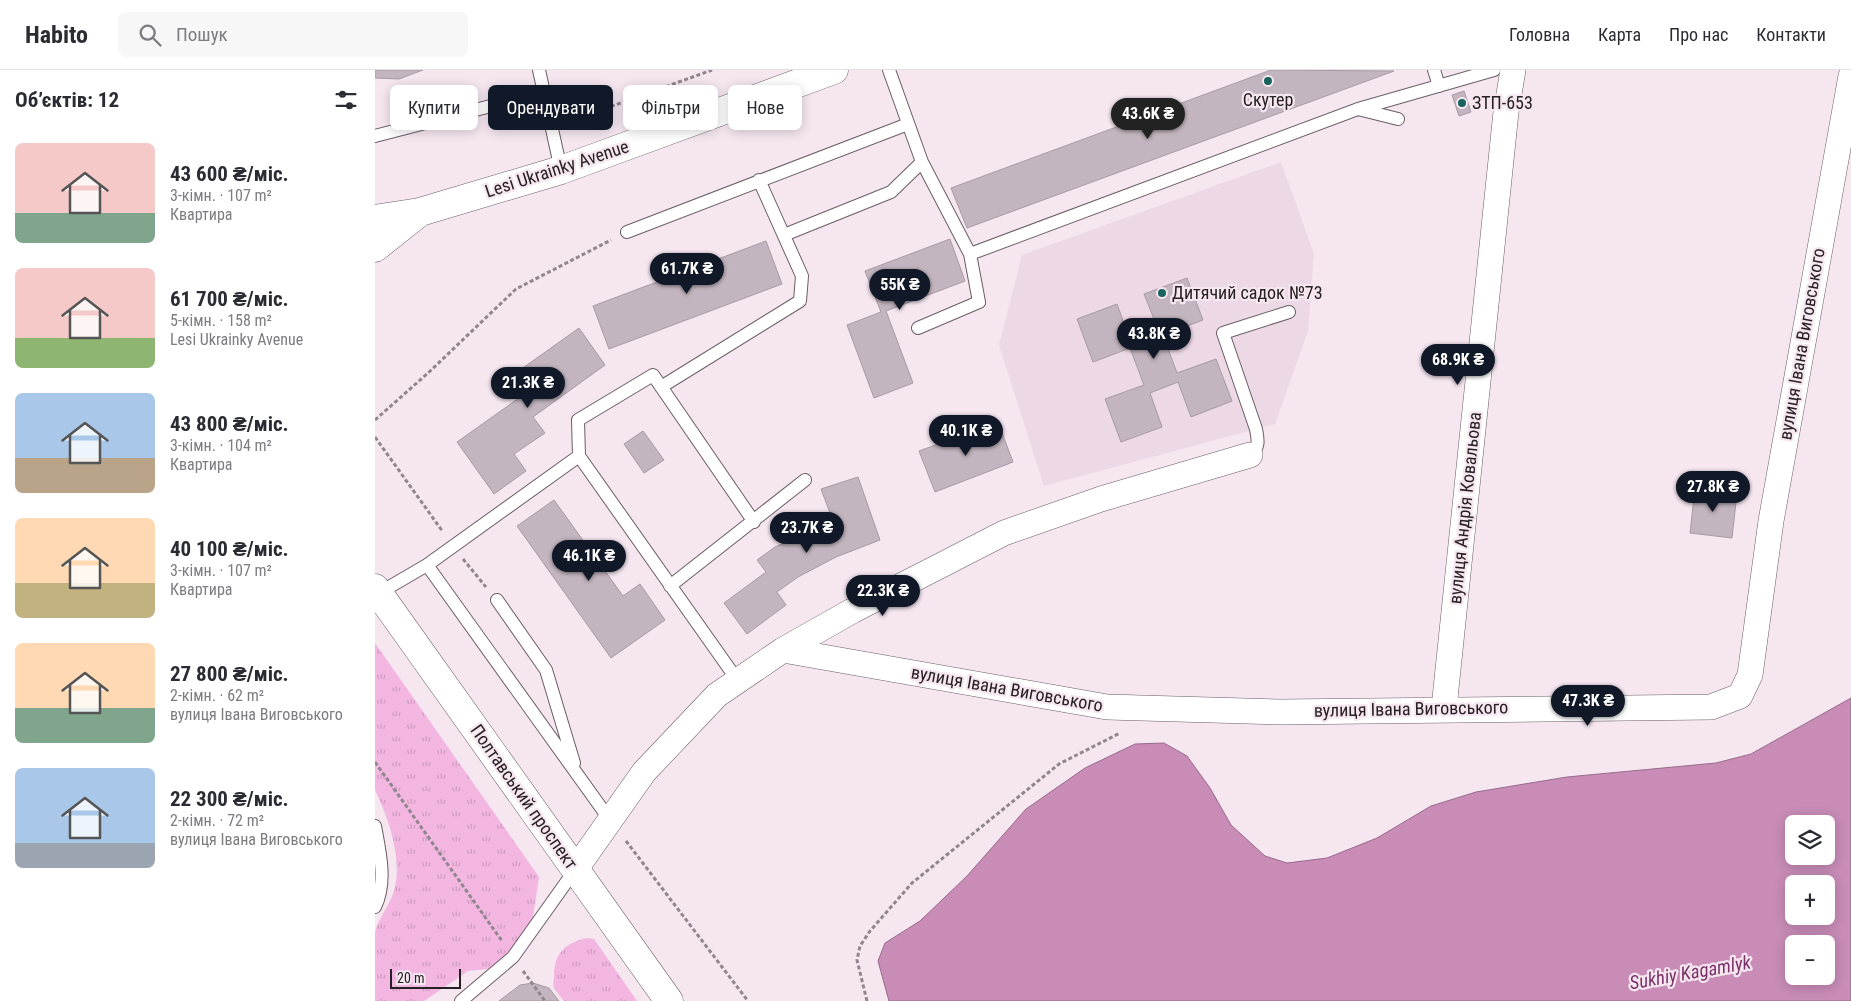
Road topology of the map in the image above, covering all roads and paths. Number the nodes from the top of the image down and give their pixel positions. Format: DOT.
graph roads {
  1 [pos="539,70"];
  2 [pos="711,70"];
  3 [pos="834,70"];
  4 [pos="889,70"];
  5 [pos="1434,70"];
  6 [pos="1494,70"];
  7 [pos="1513,70"];
  8 [pos="1851,76"];
  9 [pos="543,85"];
  10 [pos="1439,86"];
  11 [pos="613,105"];
  12 [pos="488,107"];
  13 [pos="1358,109"];
  14 [pos="1398,119"];
  15 [pos="908,124"];
  16 [pos="554,130"];
  17 [pos="375,136"];
  18 [pos="922,162"];
  19 [pos="561,170"];
  20 [pos="759,180"];
  21 [pos="420,212"];
  22 [pos="375,219"];
  23 [pos="627,232"];
  24 [pos="784,235"];
  25 [pos="375,248"];
  26 [pos="970,254"];
  27 [pos="1289,312"];
  28 [pos="918,328"];
  29 [pos="661,387"];
  30 [pos="375,420"];
  31 [pos="375,437"];
  32 [pos="1250,455"];
  33 [pos="579,456"];
  34 [pos="805,480"];
  35 [pos="754,522"];
  36 [pos="453,547"];
  37 [pos="427,565"];
  38 [pos="671,586"];
  39 [pos="376,590"];
  40 [pos="497,600"];
  41 [pos="783,650"];
  42 [pos="738,681"];
  43 [pos="1444,708"];
  44 [pos="1126,730"];
  45 [pos="375,762"];
  46 [pos="577,773"];
  47 [pos="610,820"];
  48 [pos="375,826"];
  49 [pos="575,870"];
  50 [pos="375,907"];
  51 [pos="513,957"];
  52 [pos="461,1001"];
  53 [pos="545,1001"];
  54 [pos="669,1001"];
  55 [pos="748,1001"];
  56 [pos="867,1001"];
  1 -- 9 [label="lane"];
  2 -- 11 [label="path"];
  3 -- 19 [label="main road, Lesi Ukrainky Avenue"];
  4 -- 15 [label="lane"];
  5 -- 10 [label="lane"];
  6 -- 10 [label="lane"];
  7 -- 43 [label="street, вулиця Андрія Ковальова"];
  8 -- 43 [label="street, вулиця Івана Виговського"];
  10 -- 13 [label="lane"];
  12 -- 17 [label="lane"];
  13 -- 14 [label="lane"];
  13 -- 26 [label="lane"];
  15 -- 18 [label="lane"];
  15 -- 20 [label="lane"];
  16 -- 19 [label="lane"];
  18 -- 24 [label="lane"];
  18 -- 26 [label="lane"];
  19 -- 21 [label="main road, Lesi Ukrainky Avenue"];
  20 -- 23 [label="lane"];
  20 -- 24 [label="lane"];
  21 -- 22 [label="main road"];
  21 -- 25 [label="main road"];
  23 -- 30 [label="path"];
  24 -- 29 [label="lane"];
  26 -- 28 [label="lane"];
  27 -- 32 [label="lane"];
  29 -- 33 [label="lane"];
  29 -- 35 [label="lane"];
  31 -- 36 [label="path"];
  32 -- 41 [label="street"];
  33 -- 36 [label="lane"];
  33 -- 38 [label="lane"];
  34 -- 35 [label="lane"];
  35 -- 38 [label="lane"];
  36 -- 37 [label="lane"];
  36 -- 40 [label="path"];
  37 -- 39 [label="lane"];
  37 -- 46 [label="lane"];
  38 -- 42 [label="lane"];
  39 -- 49 [label="main road, Полтавський проспект"];
  40 -- 46 [label="lane"];
  41 -- 42 [label="street"];
  41 -- 43 [label="street, вулиця Івана Виговського"];
  42 -- 47 [label="street"];
  44 -- 56 [label="path"];
  45 -- 51 [label="path"];
  46 -- 47 [label="lane"];
  47 -- 49 [label="street"];
  47 -- 55 [label="path"];
  48 -- 50 [label="lane"];
  49 -- 51 [label="lane"];
  49 -- 54 [label="main road, Полтавський проспект"];
  51 -- 52 [label="lane"];
  51 -- 53 [label="path"];
}
